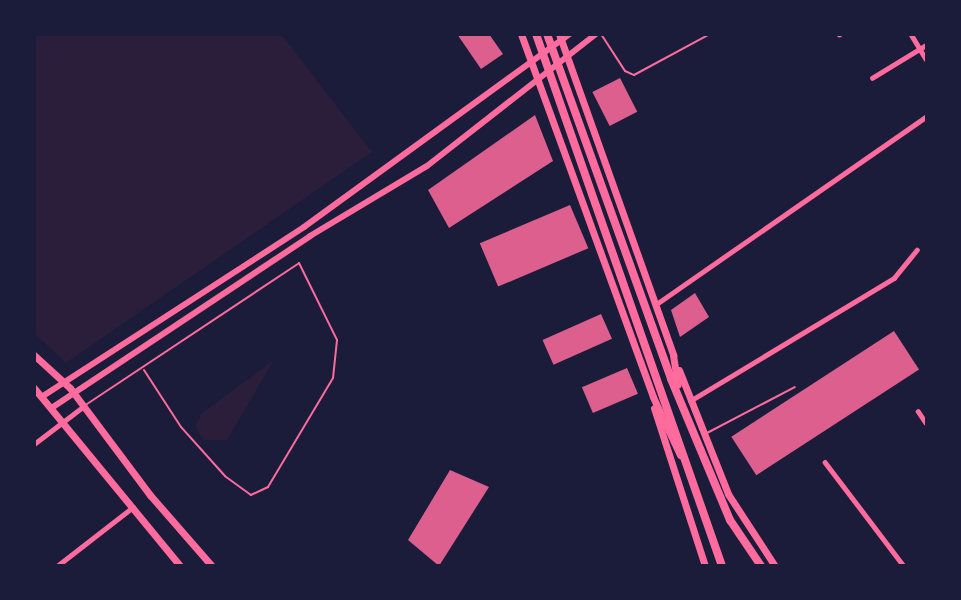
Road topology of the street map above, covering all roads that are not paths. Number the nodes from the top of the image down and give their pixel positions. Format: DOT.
graph roads {
  1 [pos="521,34"];
  2 [pos="536,34"];
  3 [pos="547,34"];
  4 [pos="570,34"];
  5 [pos="599,34"];
  6 [pos="710,34"];
  7 [pos="910,34"];
  8 [pos="560,38"];
  9 [pos="927,45"];
  10 [pos="552,47"];
  11 [pos="920,50"];
  12 [pos="543,53"];
  13 [pos="567,56"];
  14 [pos="927,59"];
  15 [pos="531,61"];
  16 [pos="558,63"];
  17 [pos="549,70"];
  18 [pos="872,78"];
  19 [pos="537,79"];
  20 [pos="927,117"];
  21 [pos="304,226"];
  22 [pos="310,236"];
  23 [pos="917,250"];
  24 [pos="655,305"];
  25 [pos="34,355"];
  26 [pos="673,355"];
  27 [pos="144,370"];
  28 [pos="64,382"];
  29 [pos="678,385"];
  30 [pos="795,387"];
  31 [pos="34,388"];
  32 [pos="75,393"];
  33 [pos="43,396"];
  34 [pos="652,397"];
  35 [pos="690,401"];
  36 [pos="84,406"];
  37 [pos="53,407"];
  38 [pos="918,411"];
  39 [pos="65,421"];
  40 [pos="927,423"];
  41 [pos="704,435"];
  42 [pos="34,444"];
  43 [pos="680,455"];
  44 [pos="825,462"];
  45 [pos="133,507"];
  46 [pos="57,566"];
  47 [pos="180,566"];
  48 [pos="212,566"];
  49 [pos="705,566"];
  50 [pos="722,566"];
  51 [pos="761,566"];
  52 [pos="775,566"];
  53 [pos="904,566"];
  1 -- 15 [label="main road"];
  2 -- 12 [label="main road"];
  3 -- 10 [label="main road"];
  4 -- 8 [label="street"];
  5 -- 6 [label="lane"];
  5 -- 13 [label="street"];
  7 -- 11 [label="street"];
  8 -- 10 [label="street"];
  8 -- 13 [label="main road"];
  9 -- 11 [label="street"];
  10 -- 12 [label="street"];
  10 -- 16 [label="main road"];
  11 -- 14 [label="street"];
  11 -- 18 [label="street"];
  12 -- 15 [label="street"];
  12 -- 17 [label="main road"];
  13 -- 16 [label="street"];
  13 -- 24 [label="main road"];
  15 -- 19 [label="main road"];
  15 -- 21 [label="street"];
  16 -- 17 [label="street"];
  16 -- 29 [label="main road"];
  17 -- 19 [label="street"];
  17 -- 43 [label="main road"];
  19 -- 22 [label="street"];
  19 -- 34 [label="main road"];
  20 -- 24 [label="street"];
  21 -- 22 [label="street"];
  21 -- 28 [label="street"];
  22 -- 32 [label="street"];
  23 -- 35 [label="street"];
  24 -- 26 [label="main road"];
  25 -- 28 [label="main road"];
  26 -- 29 [label="main road"];
  26 -- 35 [label="main road"];
  27 -- 27 [label="lane"];
  27 -- 36 [label="lane"];
  28 -- 32 [label="main road"];
  28 -- 33 [label="street"];
  29 -- 51 [label="main road"];
  30 -- 41 [label="lane"];
  31 -- 33 [label="main road"];
  32 -- 36 [label="main road"];
  32 -- 37 [label="street"];
  33 -- 37 [label="main road"];
  34 -- 43 [label="main road"];
  34 -- 49 [label="main road"];
  35 -- 41 [label="main road"];
  36 -- 39 [label="street"];
  36 -- 48 [label="main road"];
  37 -- 39 [label="main road"];
  38 -- 40 [label="street"];
  39 -- 42 [label="street"];
  39 -- 45 [label="main road"];
  41 -- 52 [label="main road"];
  43 -- 50 [label="main road"];
  44 -- 53 [label="street"];
  45 -- 46 [label="street"];
  45 -- 47 [label="main road"];
}
